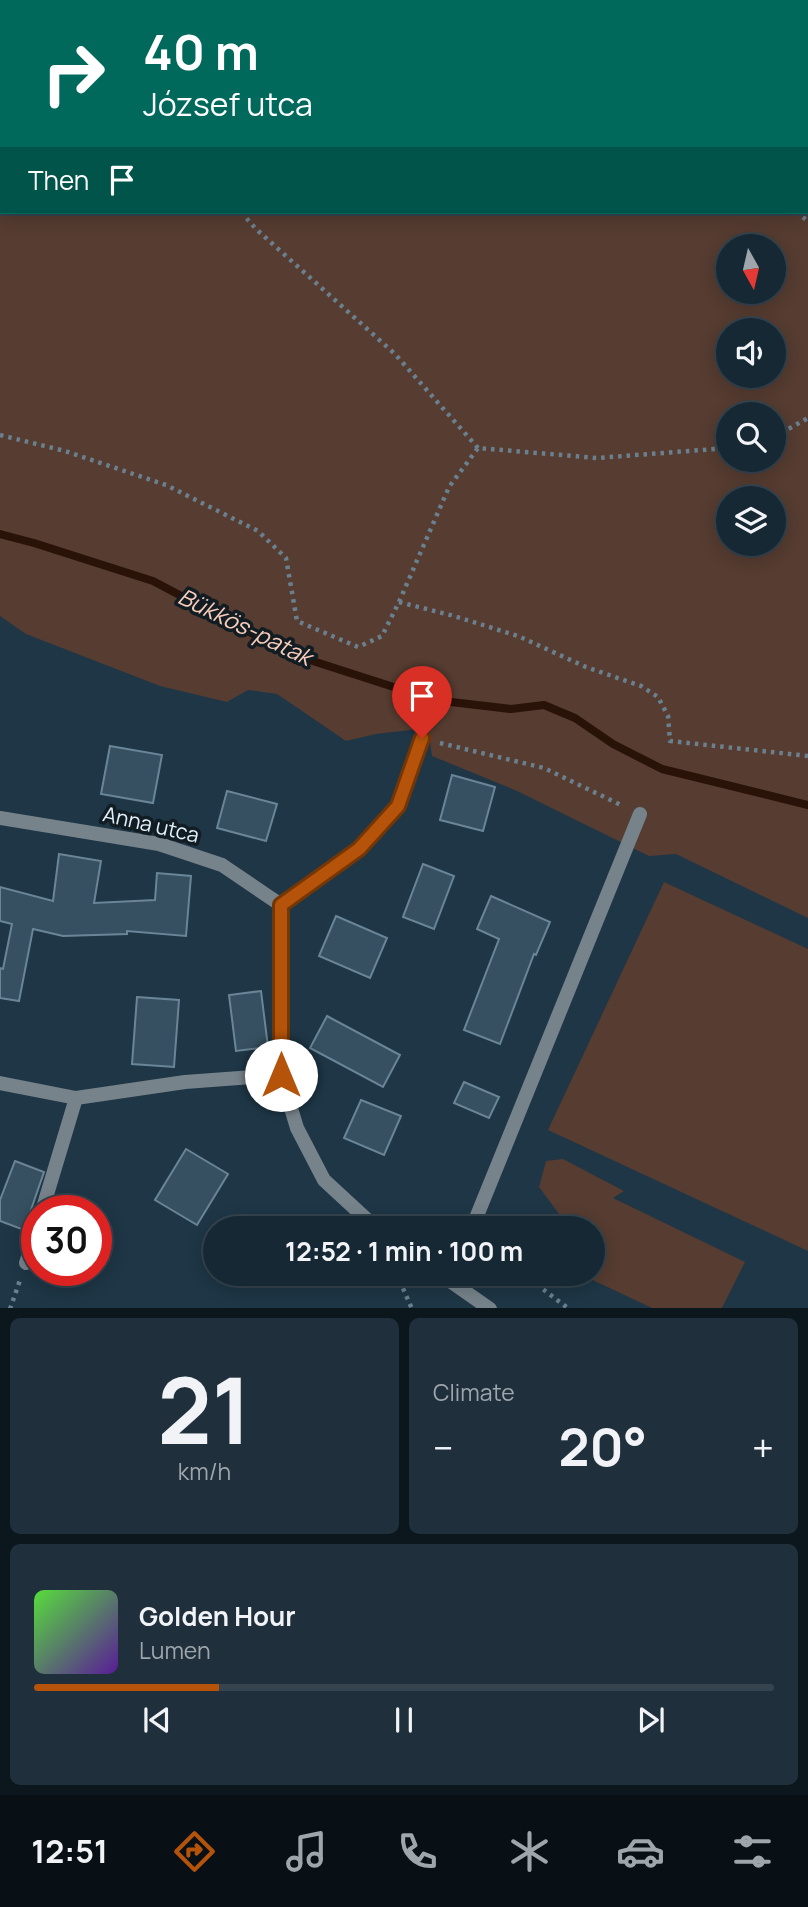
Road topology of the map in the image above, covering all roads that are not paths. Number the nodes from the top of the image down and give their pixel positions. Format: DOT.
graph roads {
  1 [pos="422,738"];
  2 [pos="640,814"];
  3 [pos="0,818"];
  4 [pos="281,905"];
  5 [pos="281,1075"];
  6 [pos="0,1083"];
  7 [pos="76,1098"];
  8 [pos="47,1195"];
  9 [pos="363,1216"];
  10 [pos="477,1216"];
  11 [pos="460,1286"];
  12 [pos="490,1308"];
  1 -- 4 [label="street"];
  2 -- 10 [label="street"];
  3 -- 4 [label="street, Anna utca"];
  4 -- 5 [label="street"];
  5 -- 7 [label="street"];
  5 -- 9 [label="street"];
  6 -- 7 [label="street"];
  7 -- 8 [label="street"];
  11 -- 12 [label="street"];
}
